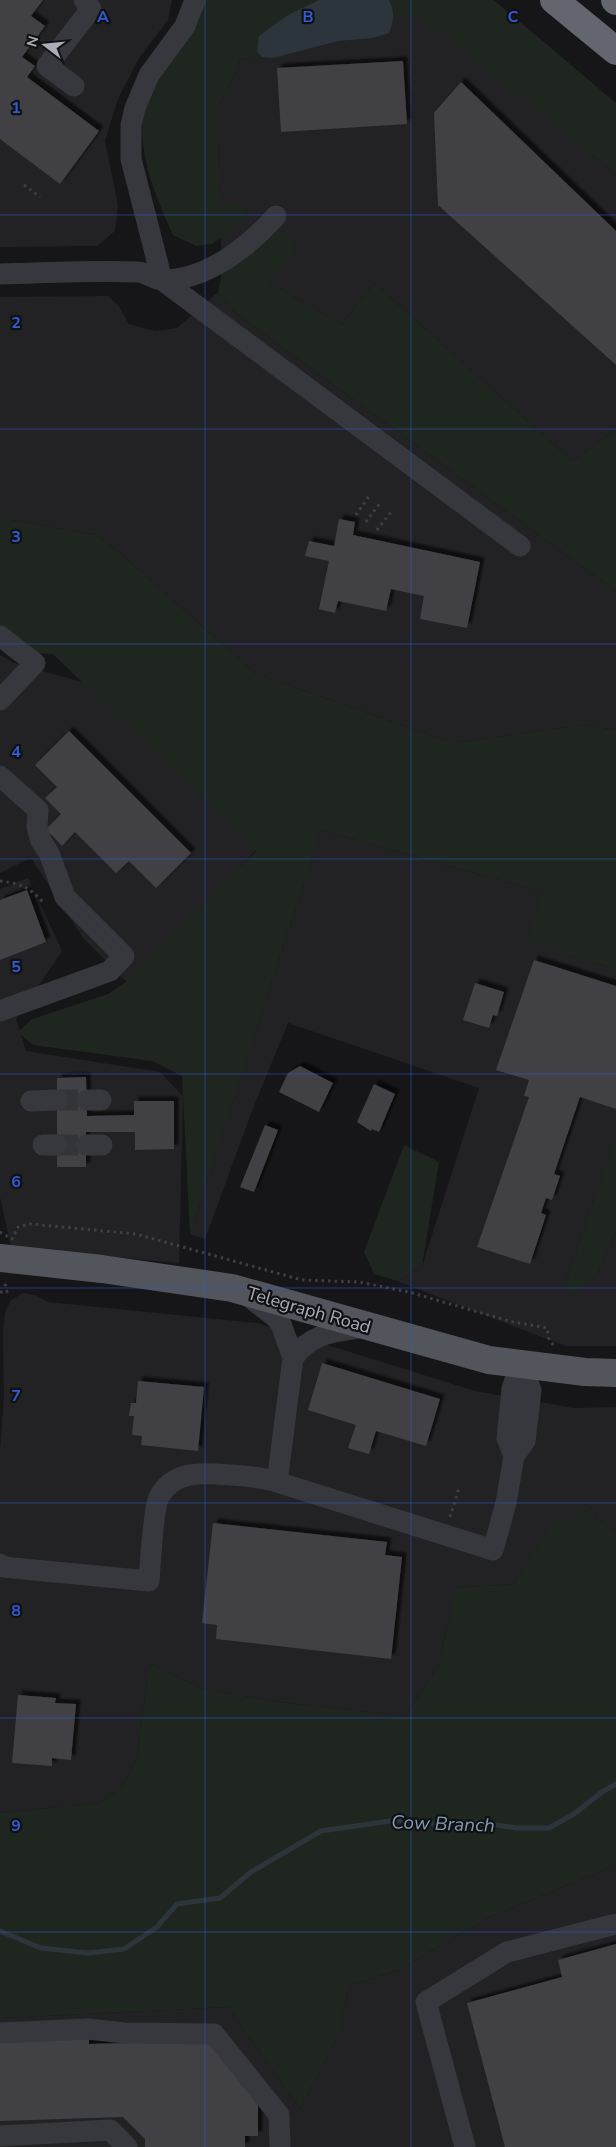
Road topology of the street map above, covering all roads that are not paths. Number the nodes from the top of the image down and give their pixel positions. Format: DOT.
graph roads {
  1 [pos="84,0"];
  2 [pos="195,0"];
  3 [pos="554,0"];
  4 [pos="616,51"];
  5 [pos="74,86"];
  6 [pos="276,216"];
  7 [pos="0,274"];
  8 [pos="162,280"];
  9 [pos="520,546"];
  10 [pos="0,636"];
  11 [pos="1,696"];
  12 [pos="0,776"];
  13 [pos="0,1011"];
  14 [pos="57,1100"];
  15 [pos="31,1101"];
  16 [pos="0,1258"];
  17 [pos="240,1289"];
  18 [pos="368,1326"];
  19 [pos="292,1358"];
  20 [pos="520,1364"];
  21 [pos="616,1373"];
  22 [pos="276,1482"];
  23 [pos="1,1566"];
  24 [pos="616,1924"];
  25 [pos="0,2033"];
  26 [pos="0,2136"];
  27 [pos="127,2147"];
  28 [pos="280,2147"];
  29 [pos="465,2147"];
  1 -- 5 [label="street"];
  2 -- 8 [label="street"];
  3 -- 4 [label="highway"];
  6 -- 8 [label="street"];
  7 -- 8 [label="street"];
  8 -- 9 [label="street"];
  10 -- 11 [label="street"];
  12 -- 13 [label="street"];
  14 -- 15 [label="street"];
  16 -- 17 [label="main road, Telegraph Road"];
  17 -- 18 [label="main road, Telegraph Road"];
  17 -- 19 [label="street"];
  18 -- 19 [label="street"];
  18 -- 20 [label="main road, Telegraph Road"];
  19 -- 22 [label="street"];
  20 -- 21 [label="main road, Telegraph Road"];
  20 -- 22 [label="street"];
  22 -- 23 [label="street"];
  24 -- 29 [label="street"];
  25 -- 28 [label="street"];
  26 -- 27 [label="street"];
}
